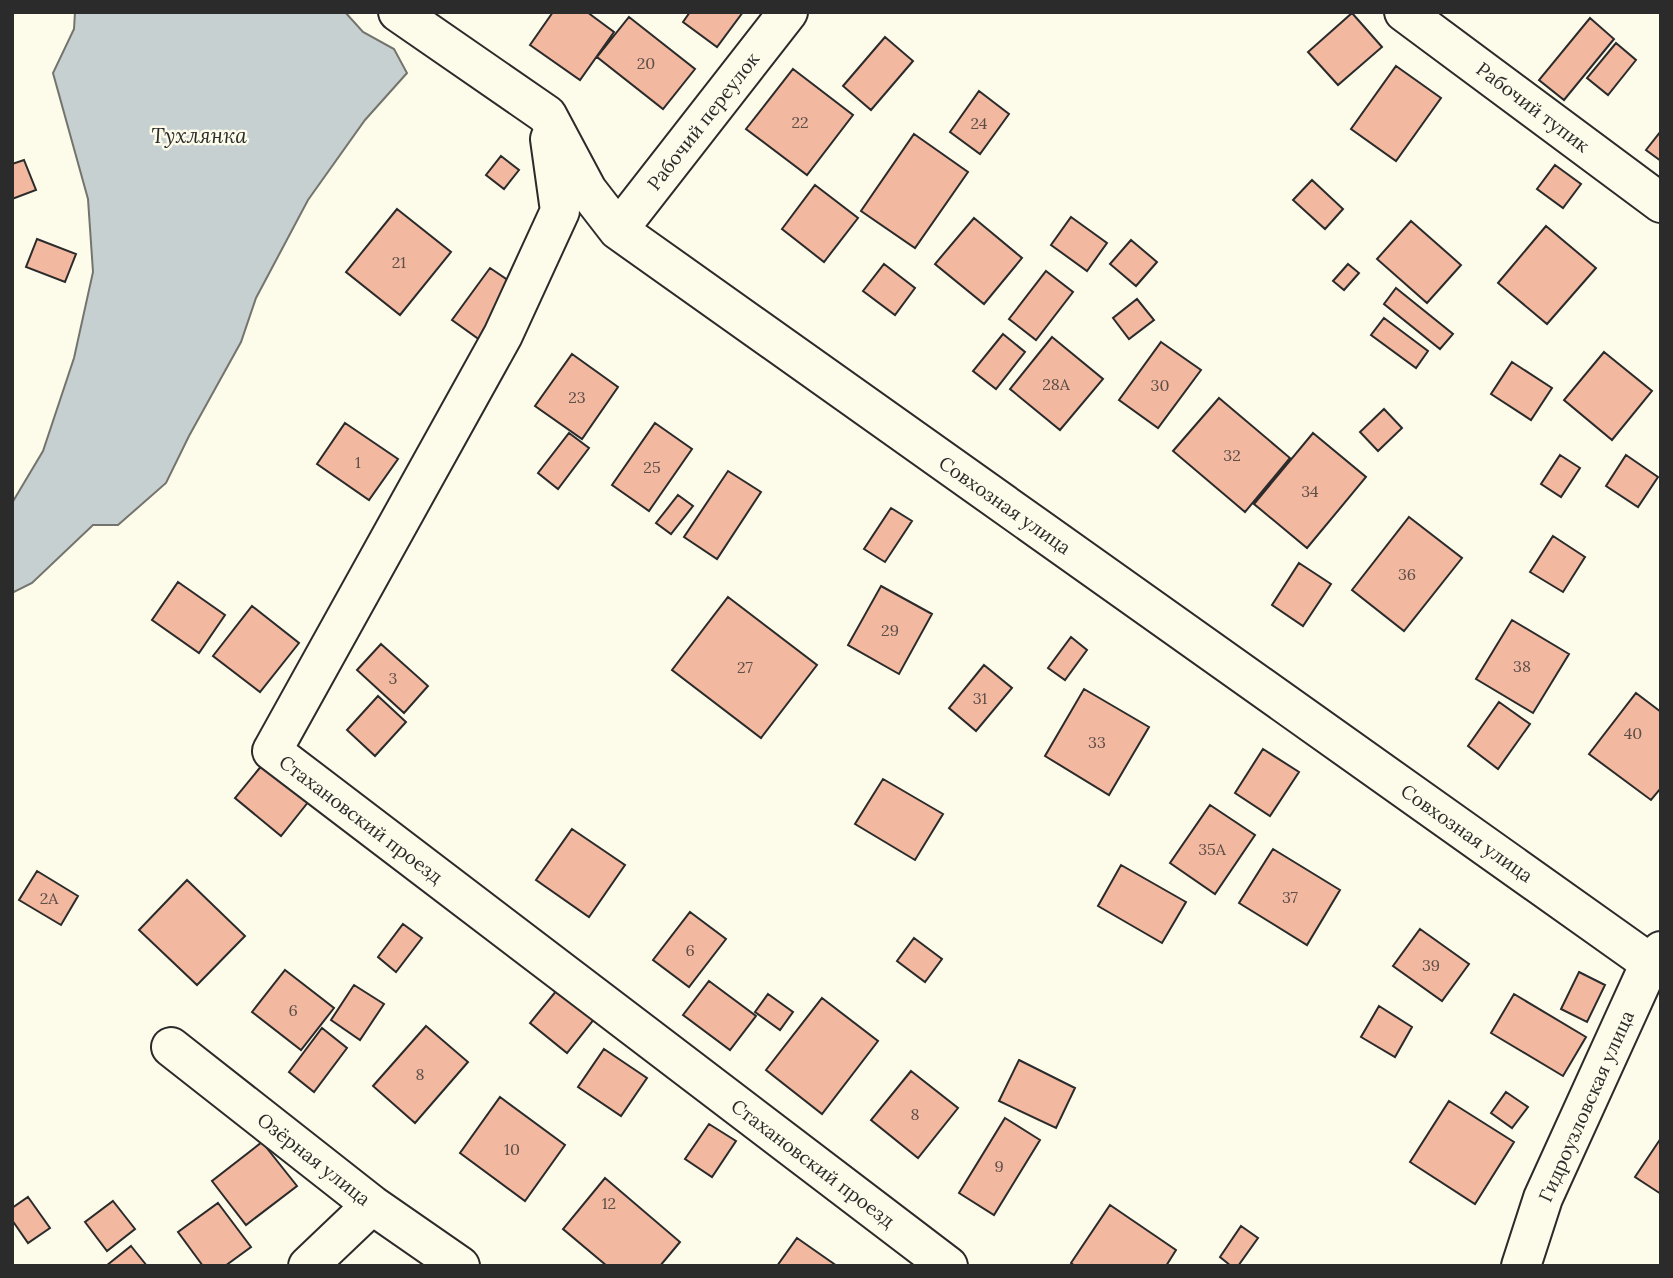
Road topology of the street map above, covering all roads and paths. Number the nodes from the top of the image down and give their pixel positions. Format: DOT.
graph roads {
  1 [pos="398,12"];
  2 [pos="788,12"];
  3 [pos="1404,12"];
  4 [pos="547,115"];
  5 [pos="1661,203"];
  6 [pos="618,230"];
  7 [pos="1655,957"];
  8 [pos="171,1047"];
  9 [pos="372,1205"];
  10 [pos="308,1266"];
  11 [pos="460,1266"];
  12 [pos="948,1266"];
  13 [pos="1521,1266"];
  1 -- 4 [label="street, Совхозная улица"];
  2 -- 6 [label="street, Рабочий переулок"];
  3 -- 5 [label="street, Рабочий тупик"];
  4 -- 6 [label="street, Совхозная улица"];
  4 -- 12 [label="street, Стахановский проезд"];
  6 -- 7 [label="street, Совхозная улица"];
  7 -- 13 [label="street, Гидроузловская улица"];
  8 -- 9 [label="street, Озёрная улица"];
  9 -- 10 [label="street"];
  9 -- 11 [label="street, Озёрная улица"];
}
